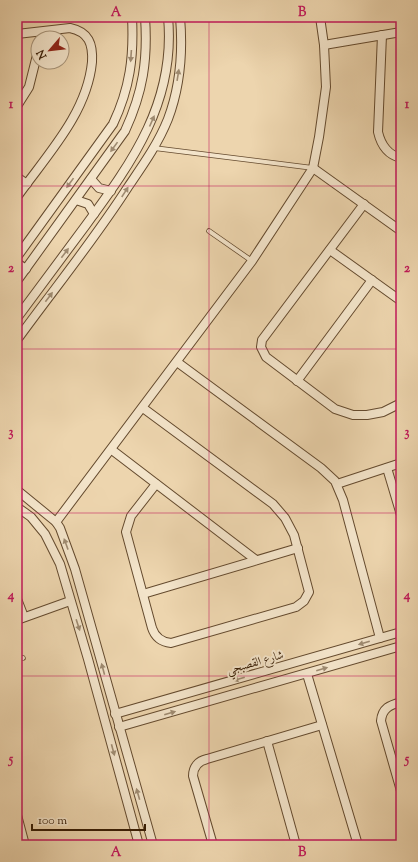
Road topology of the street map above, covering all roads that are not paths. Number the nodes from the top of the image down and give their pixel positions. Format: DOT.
graph roads {
  1 [pos="132,17"];
  2 [pos="146,17"];
  3 [pos="168,17"];
  4 [pos="180,17"];
  5 [pos="320,17"];
  6 [pos="60,30"];
  7 [pos="401,32"];
  8 [pos="17,34"];
  9 [pos="30,34"];
  10 [pos="382,35"];
  11 [pos="324,45"];
  12 [pos="34,70"];
  13 [pos="17,106"];
  14 [pos="146,136"];
  15 [pos="158,140"];
  16 [pos="154,148"];
  17 [pos="401,158"];
  18 [pos="313,168"];
  19 [pos="17,177"];
  20 [pos="91,179"];
  21 [pos="27,184"];
  22 [pos="110,191"];
  23 [pos="17,197"];
  24 [pos="76,200"];
  25 [pos="364,204"];
  26 [pos="94,214"];
  27 [pos="209,230"];
  28 [pos="401,231"];
  29 [pos="330,250"];
  30 [pos="17,257"];
  31 [pos="252,261"];
  32 [pos="17,263"];
  33 [pos="26,269"];
  34 [pos="372,280"];
  35 [pos="17,281"];
  36 [pos="401,301"];
  37 [pos="19,315"];
  38 [pos="33,318"];
  39 [pos="17,340"];
  40 [pos="177,362"];
  41 [pos="297,381"];
  42 [pos="401,403"];
  43 [pos="143,408"];
  44 [pos="112,450"];
  45 [pos="401,463"];
  46 [pos="387,468"];
  47 [pos="156,484"];
  48 [pos="337,484"];
  49 [pos="17,490"];
  50 [pos="17,506"];
  51 [pos="401,515"];
  52 [pos="56,522"];
  53 [pos="298,548"];
  54 [pos="256,560"];
  55 [pos="143,594"];
  56 [pos="17,599"];
  57 [pos="70,601"];
  58 [pos="21,618"];
  59 [pos="401,632"];
  60 [pos="380,638"];
  61 [pos="401,646"];
  62 [pos="98,650"];
  63 [pos="335,652"];
  64 [pos="23,658"];
  65 [pos="88,659"];
  66 [pos="17,660"];
  67 [pos="338,665"];
  68 [pos="307,674"];
  69 [pos="401,702"];
  70 [pos="140,708"];
  71 [pos="116,714"];
  72 [pos="144,721"];
  73 [pos="322,725"];
  74 [pos="119,727"];
  75 [pos="267,741"];
  76 [pos="401,791"];
  77 [pos="17,815"];
  78 [pos="25,845"];
  79 [pos="139,845"];
  80 [pos="153,845"];
  81 [pos="213,845"];
  82 [pos="296,845"];
  83 [pos="358,845"];
  1 -- 30 [label="street, one-way"];
  2 -- 20 [label="street, one-way"];
  14 -- 3 [label="street, one-way"];
  15 -- 4 [label="street, one-way"];
  5 -- 11 [label="street"];
  6 -- 21 [label="street"];
  7 -- 10 [label="street"];
  8 -- 9 [label="street"];
  10 -- 11 [label="street"];
  10 -- 17 [label="street"];
  11 -- 18 [label="street"];
  12 -- 13 [label="street"];
  14 -- 15 [label="street"];
  14 -- 22 [label="street"];
  15 -- 16 [label="street"];
  16 -- 18 [label="lane"];
  38 -- 16 [label="street, one-way"];
  18 -- 25 [label="street"];
  18 -- 31 [label="street"];
  19 -- 21 [label="street"];
  20 -- 22 [label="street"];
  20 -- 24 [label="street"];
  21 -- 23 [label="street"];
  22 -- 26 [label="street"];
  24 -- 26 [label="street"];
  24 -- 33 [label="street"];
  25 -- 28 [label="street"];
  25 -- 29 [label="street"];
  37 -- 26 [label="street, one-way"];
  27 -- 31 [label="lane"];
  29 -- 34 [label="street"];
  29 -- 41 [label="street"];
  31 -- 40 [label="street"];
  32 -- 33 [label="street"];
  33 -- 35 [label="street"];
  34 -- 36 [label="street"];
  34 -- 41 [label="street"];
  37 -- 38 [label="street"];
  38 -- 39 [label="street"];
  40 -- 43 [label="street"];
  40 -- 48 [label="street"];
  41 -- 42 [label="street"];
  43 -- 44 [label="street"];
  43 -- 53 [label="street"];
  44 -- 47 [label="street"];
  44 -- 52 [label="street"];
  45 -- 46 [label="street"];
  46 -- 48 [label="street"];
  46 -- 51 [label="street"];
  47 -- 54 [label="street"];
  47 -- 55 [label="street"];
  48 -- 60 [label="street"];
  49 -- 52 [label="street"];
  50 -- 57 [label="street"];
  62 -- 52 [label="street, one-way"];
  53 -- 54 [label="street"];
  53 -- 55 [label="street"];
  54 -- 55 [label="street"];
  56 -- 58 [label="street"];
  57 -- 58 [label="street"];
  57 -- 65 [label="street, one-way"];
  59 -- 60 [label="street, شارع القصبجي"];
  60 -- 63 [label="street, شارع القصبجي, one-way"];
  61 -- 67 [label="street"];
  62 -- 65 [label="street"];
  71 -- 62 [label="street, one-way"];
  63 -- 67 [label="street"];
  63 -- 70 [label="street, شارع القصبجي, one-way"];
  64 -- 66 [label="lane"];
  65 -- 79 [label="street, one-way"];
  68 -- 67 [label="street, one-way"];
  72 -- 68 [label="street, one-way"];
  68 -- 73 [label="street"];
  69 -- 76 [label="street"];
  70 -- 71 [label="street, شارع القصبجي"];
  70 -- 72 [label="street"];
  71 -- 74 [label="street"];
  72 -- 74 [label="street"];
  73 -- 75 [label="street"];
  73 -- 83 [label="street"];
  80 -- 74 [label="street, one-way"];
  75 -- 81 [label="street"];
  75 -- 82 [label="street"];
  77 -- 78 [label="street"];
}
